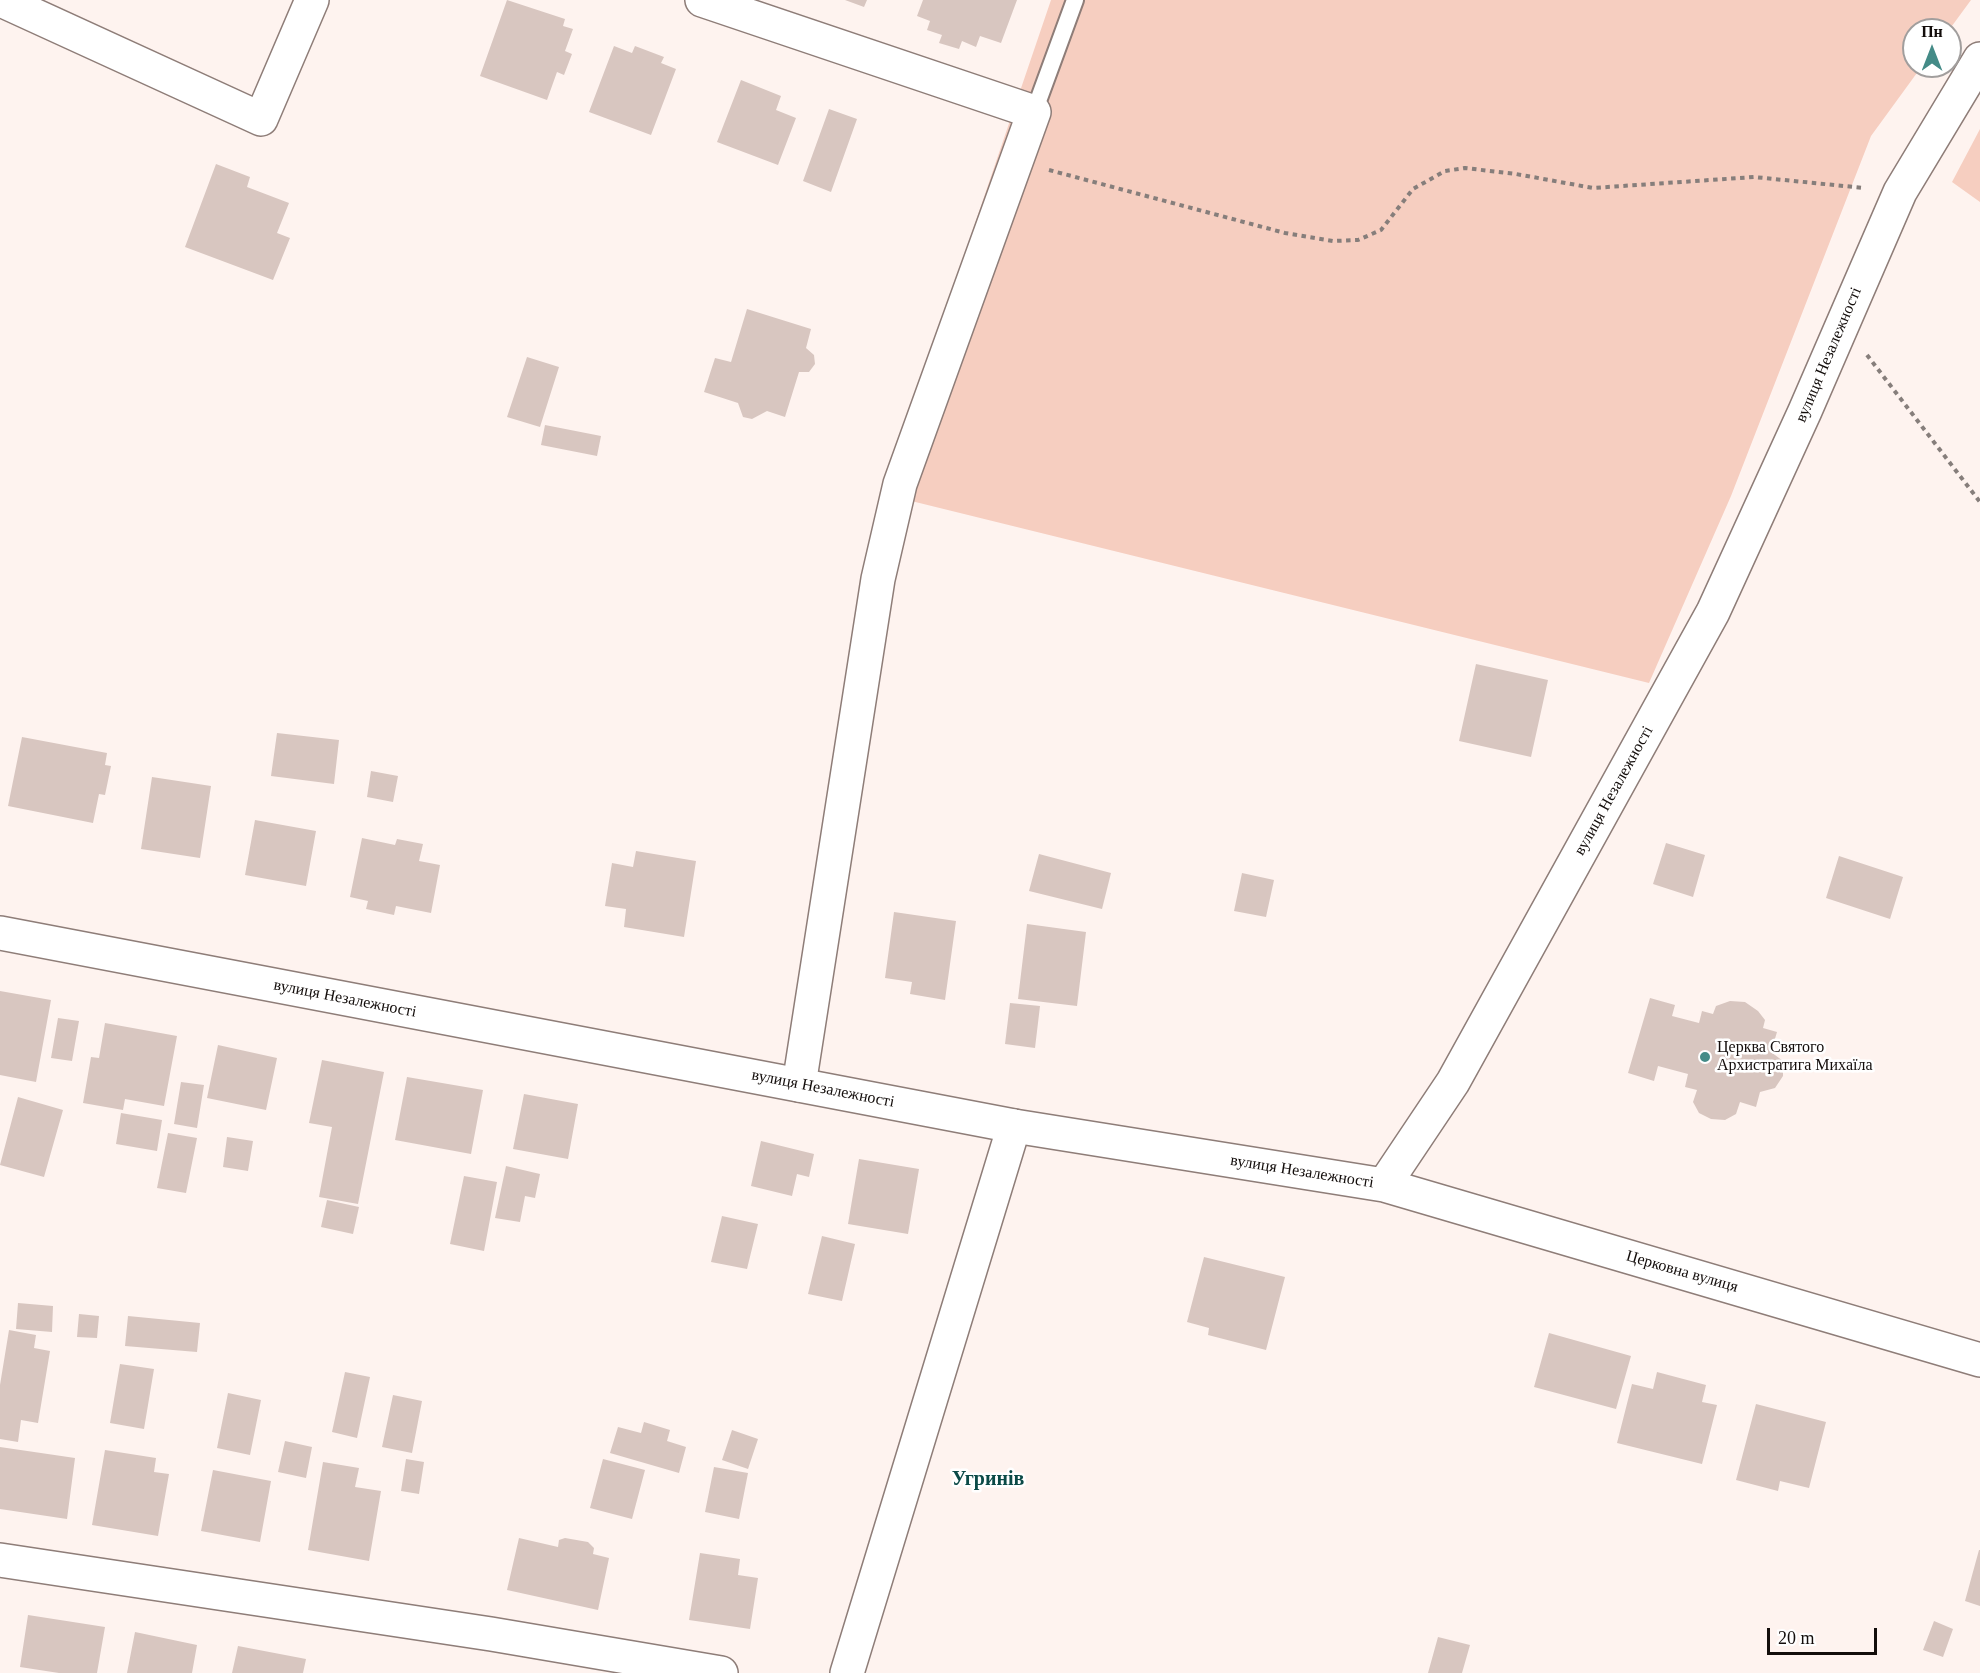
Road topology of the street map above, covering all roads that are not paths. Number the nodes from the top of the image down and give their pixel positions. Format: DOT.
graph roads {
  1 [pos="1,0"];
  2 [pos="312,0"];
  3 [pos="702,0"];
  4 [pos="1075,0"];
  5 [pos="1980,59"];
  6 [pos="1034,112"];
  7 [pos="0,933"];
  8 [pos="799,1085"];
  9 [pos="1014,1126"];
  10 [pos="1384,1185"];
  11 [pos="1980,1360"];
  12 [pos="0,1560"];
  13 [pos="721,1673"];
  14 [pos="847,1673"];
  1 -- 2 [label="street"];
  3 -- 6 [label="street"];
  4 -- 6 [label="lane"];
  5 -- 10 [label="street, вулиця Незалежності"];
  6 -- 8 [label="street"];
  7 -- 8 [label="street, вулиця Незалежності"];
  8 -- 9 [label="street, вулиця Незалежності"];
  9 -- 10 [label="street, вулиця Незалежності"];
  9 -- 14 [label="street"];
  10 -- 11 [label="street, Церковна вулиця"];
  12 -- 13 [label="street"];
}
